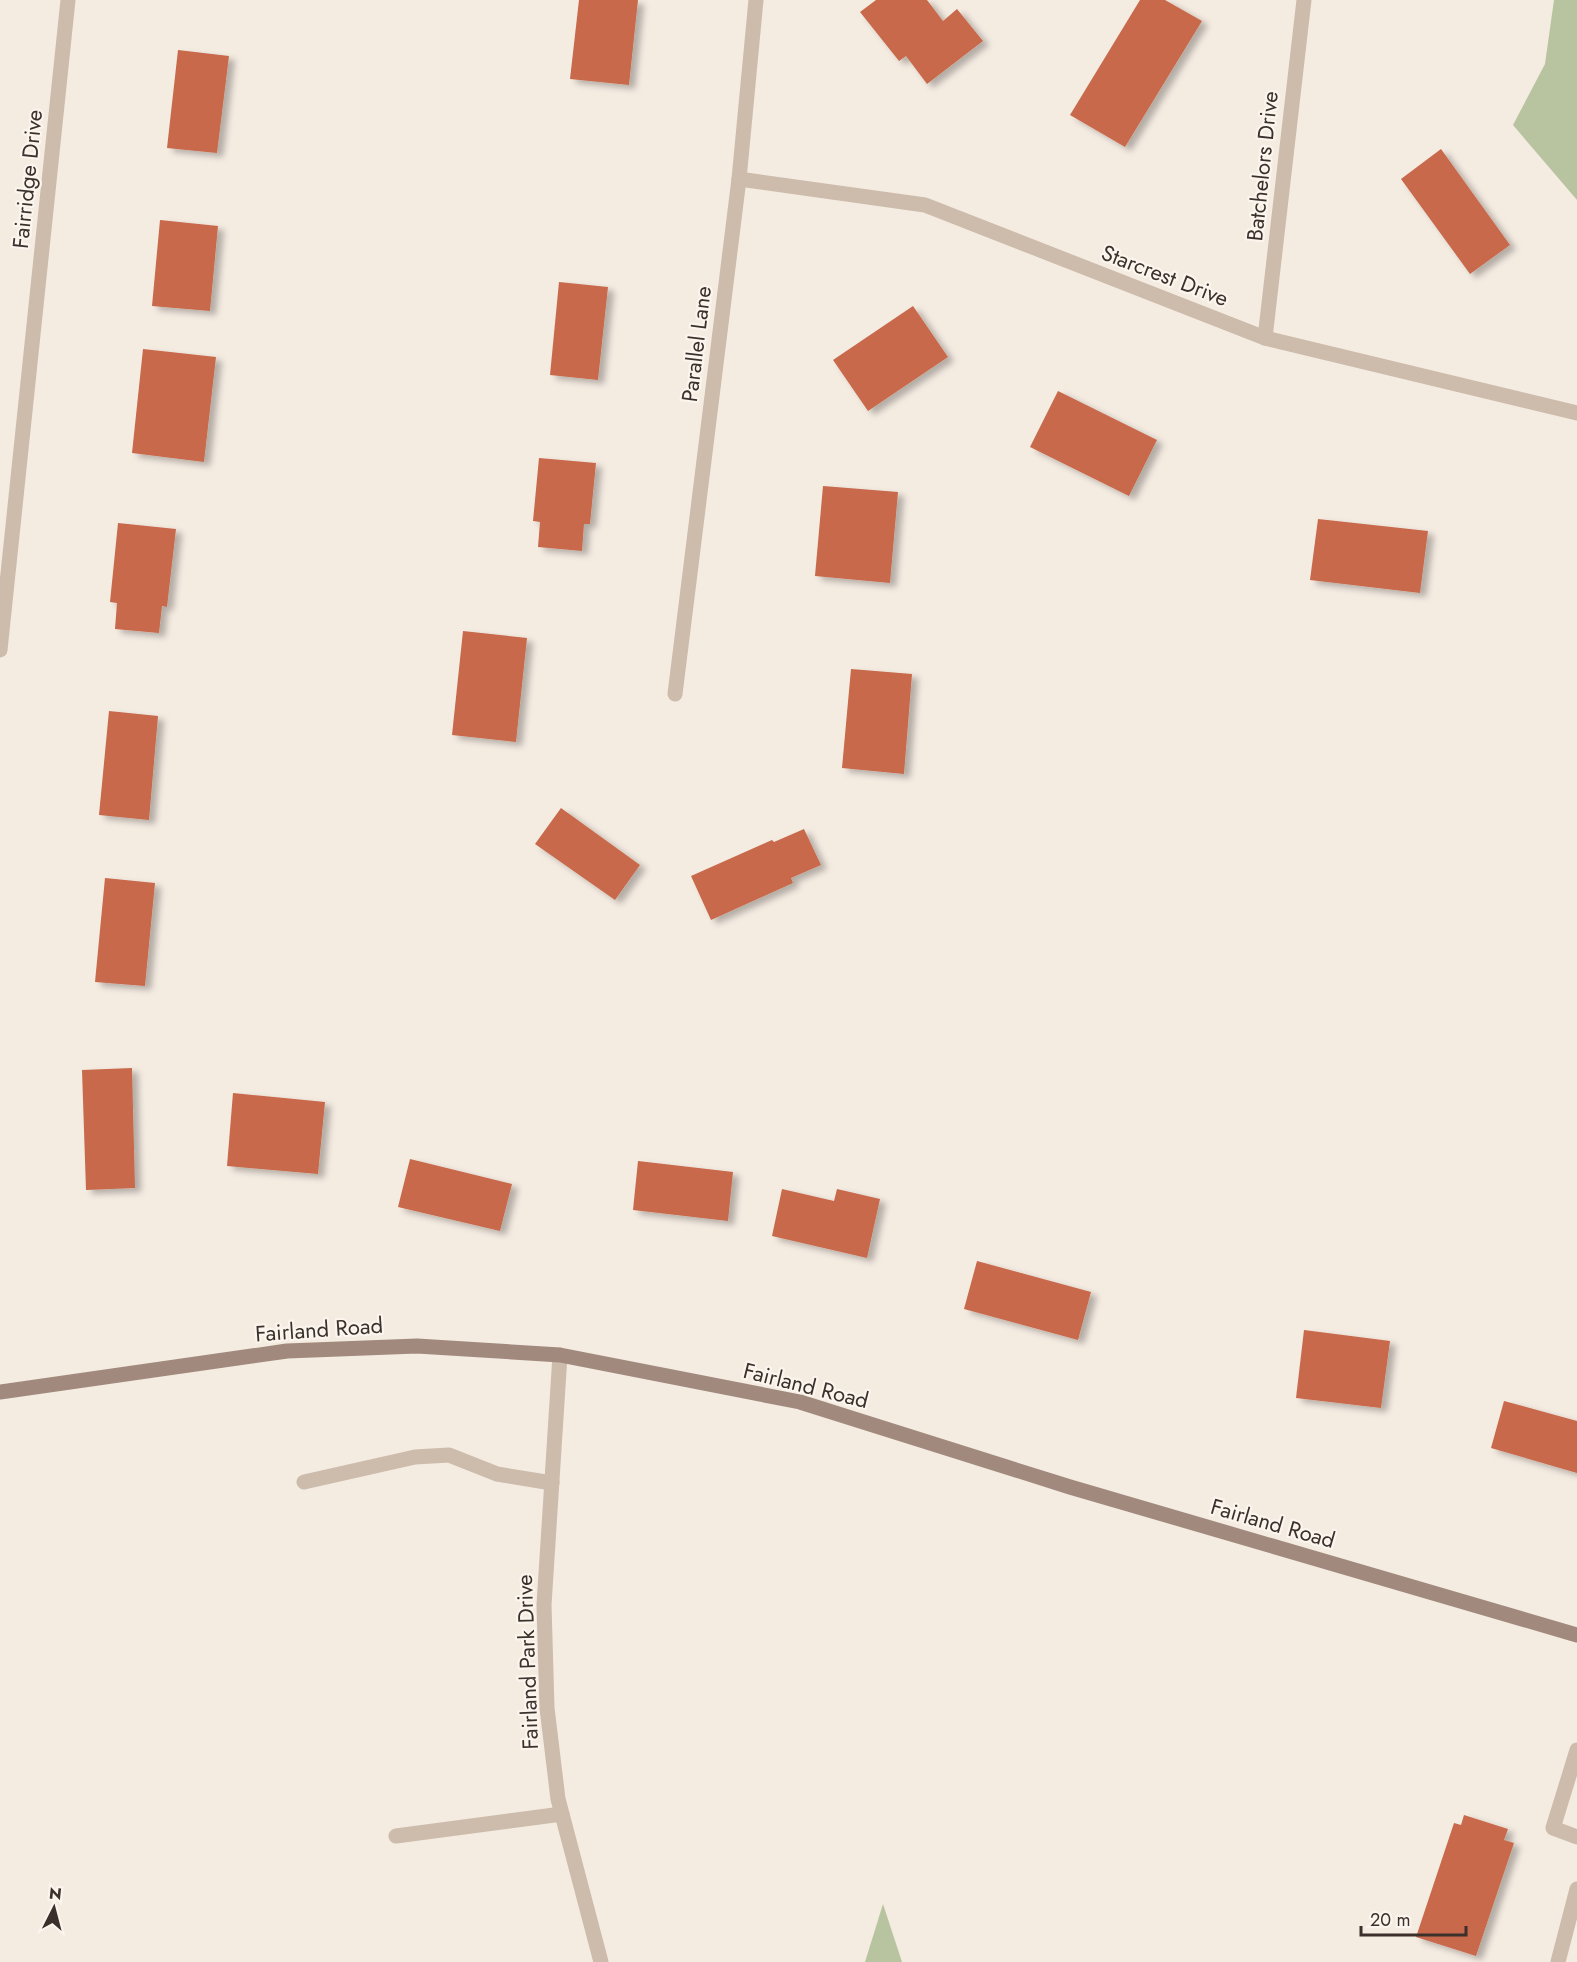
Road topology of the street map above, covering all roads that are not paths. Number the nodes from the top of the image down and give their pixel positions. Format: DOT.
graph roads {
  1 [pos="68,0"];
  2 [pos="756,0"];
  3 [pos="1304,0"];
  4 [pos="739,179"];
  5 [pos="1265,338"];
  6 [pos="1577,413"];
  7 [pos="0,650"];
  8 [pos="675,694"];
  9 [pos="560,1355"];
  10 [pos="0,1392"];
  11 [pos="303,1482"];
  12 [pos="552,1483"];
  13 [pos="1577,1635"];
  14 [pos="1577,1750"];
  15 [pos="562,1814"];
  16 [pos="396,1836"];
  17 [pos="1577,1837"];
  18 [pos="1577,1889"];
  19 [pos="601,1962"];
  20 [pos="1558,1962"];
  1 -- 7 [label="street, Fairridge Drive"];
  2 -- 4 [label="street, Parallel Lane"];
  3 -- 5 [label="street, Batchelors Drive"];
  4 -- 5 [label="street, Starcrest Drive"];
  4 -- 8 [label="street, Parallel Lane"];
  5 -- 6 [label="street, Starcrest Drive"];
  9 -- 10 [label="main road, Fairland Road"];
  9 -- 12 [label="street, Fairland Park Drive"];
  9 -- 13 [label="main road, Fairland Road"];
  11 -- 12 [label="street"];
  12 -- 15 [label="street, Fairland Park Drive"];
  14 -- 17 [label="street"];
  15 -- 16 [label="street"];
  15 -- 19 [label="street, Fairland Park Drive"];
  18 -- 20 [label="street"];
}
